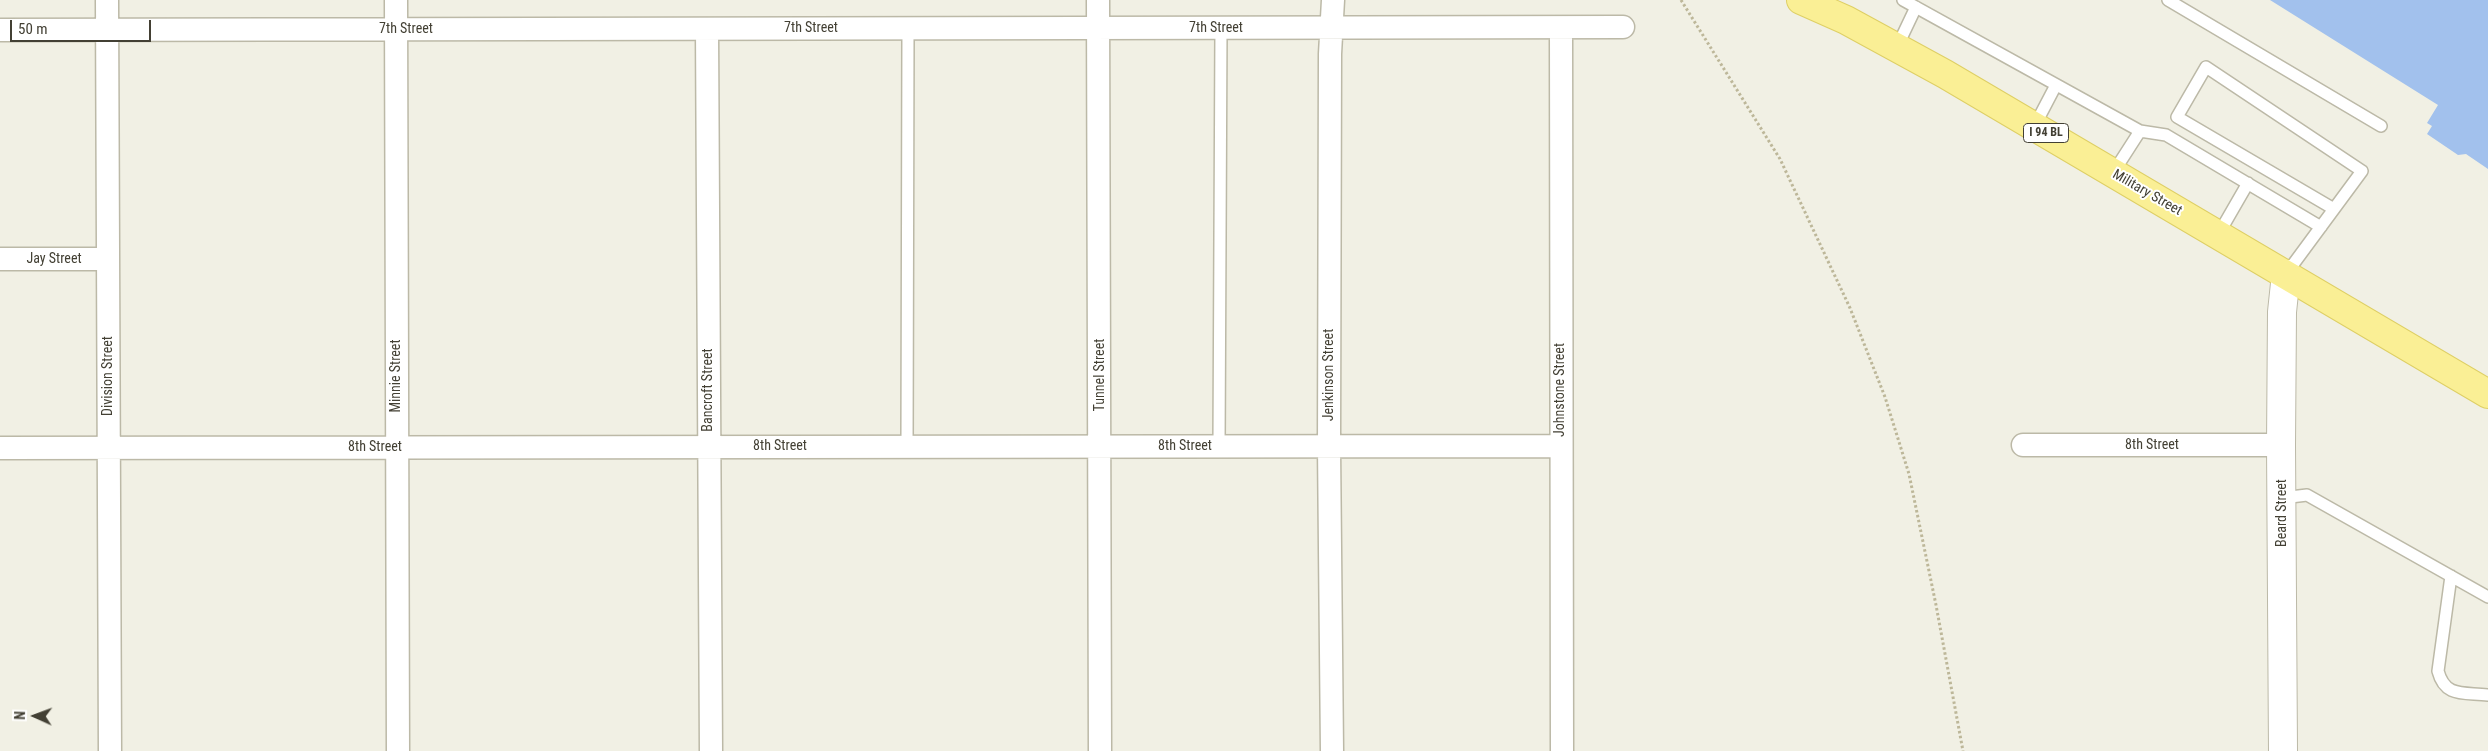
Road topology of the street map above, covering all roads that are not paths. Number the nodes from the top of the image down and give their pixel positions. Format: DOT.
graph roads {
  1 [pos="107,0"];
  2 [pos="396,0"];
  3 [pos="1098,0"];
  4 [pos="1333,0"];
  5 [pos="1801,0"];
  6 [pos="1903,0"];
  7 [pos="2168,0"];
  8 [pos="1916,7"];
  9 [pos="1098,27"];
  10 [pos="1623,27"];
  11 [pos="908,28"];
  12 [pos="1221,28"];
  13 [pos="1330,28"];
  14 [pos="1561,28"];
  15 [pos="707,29"];
  16 [pos="0,30"];
  17 [pos="107,30"];
  18 [pos="396,30"];
  19 [pos="1898,47"];
  20 [pos="2056,85"];
  21 [pos="2034,126"];
  22 [pos="2381,126"];
  23 [pos="2140,131"];
  24 [pos="2113,173"];
  25 [pos="2248,183"];
  26 [pos="2334,209"];
  27 [pos="2321,227"];
  28 [pos="2218,235"];
  29 [pos="0,259"];
  30 [pos="107,259"];
  31 [pos="2286,274"];
  32 [pos="2488,394"];
  33 [pos="2023,445"];
  34 [pos="2281,445"];
  35 [pos="907,446"];
  36 [pos="1101,446"];
  37 [pos="1219,446"];
  38 [pos="1560,446"];
  39 [pos="396,447"];
  40 [pos="708,447"];
  41 [pos="1329,447"];
  42 [pos="0,448"];
  43 [pos="107,448"];
  44 [pos="2282,498"];
  45 [pos="2451,576"];
  46 [pos="2488,597"];
  47 [pos="2488,691"];
  48 [pos="110,751"];
  49 [pos="398,751"];
  50 [pos="711,751"];
  51 [pos="1100,751"];
  52 [pos="1332,751"];
  53 [pos="1562,751"];
  54 [pos="2283,751"];
  1 -- 17 [label="street, Division Street"];
  2 -- 18 [label="street, Minnie Street"];
  3 -- 9 [label="street, Tunnel Street"];
  4 -- 13 [label="street, Jenkinson Street"];
  5 -- 19 [label="main road, Military Street / I 94 BL"];
  6 -- 8 [label="lane"];
  7 -- 22 [label="lane"];
  8 -- 19 [label="lane"];
  8 -- 20 [label="lane"];
  9 -- 11 [label="street, 7th Street"];
  9 -- 12 [label="street, 7th Street"];
  9 -- 36 [label="street, Tunnel Street"];
  10 -- 14 [label="street, 7th Street"];
  11 -- 15 [label="street, 7th Street"];
  11 -- 35 [label="lane"];
  12 -- 13 [label="street, 7th Street"];
  12 -- 37 [label="lane"];
  13 -- 14 [label="street, 7th Street"];
  13 -- 41 [label="street, Jenkinson Street"];
  14 -- 38 [label="street, Johnstone Street"];
  15 -- 18 [label="street, 7th Street"];
  15 -- 40 [label="street, Bancroft Street"];
  16 -- 17 [label="street, 7th Street"];
  17 -- 18 [label="street, 7th Street"];
  17 -- 30 [label="street, Division Street"];
  18 -- 39 [label="street, Minnie Street"];
  19 -- 21 [label="main road, Military Street / I 94 BL"];
  20 -- 21 [label="lane"];
  20 -- 23 [label="lane"];
  21 -- 24 [label="main road, Military Street / I 94 BL"];
  23 -- 24 [label="lane"];
  23 -- 25 [label="lane"];
  24 -- 28 [label="main road, Military Street / I 94 BL"];
  25 -- 27 [label="lane"];
  25 -- 28 [label="lane"];
  26 -- 26 [label="lane"];
  26 -- 27 [label="lane"];
  27 -- 31 [label="lane"];
  28 -- 31 [label="main road, Military Street / I 94 BL"];
  29 -- 30 [label="street, Jay Street"];
  30 -- 43 [label="street, Division Street"];
  31 -- 32 [label="main road, Military Street / I 94 BL"];
  31 -- 34 [label="street, Beard Street"];
  33 -- 34 [label="street, 8th Street"];
  34 -- 44 [label="street, Beard Street"];
  35 -- 36 [label="street, 8th Street"];
  35 -- 40 [label="street, 8th Street"];
  36 -- 37 [label="street, 8th Street"];
  36 -- 51 [label="street, Tunnel Street"];
  37 -- 41 [label="street, 8th Street"];
  38 -- 41 [label="street, 8th Street"];
  38 -- 53 [label="street, Johnstone Street"];
  39 -- 40 [label="street, 8th Street"];
  39 -- 43 [label="street, 8th Street"];
  39 -- 49 [label="street, Minnie Street"];
  40 -- 50 [label="street, Bancroft Street"];
  41 -- 52 [label="street, Jenkinson Street"];
  42 -- 43 [label="street, 8th Street"];
  43 -- 48 [label="street, Division Street"];
  44 -- 45 [label="lane"];
  44 -- 54 [label="street, Beard Street"];
  45 -- 46 [label="lane"];
  45 -- 47 [label="lane"];
}
